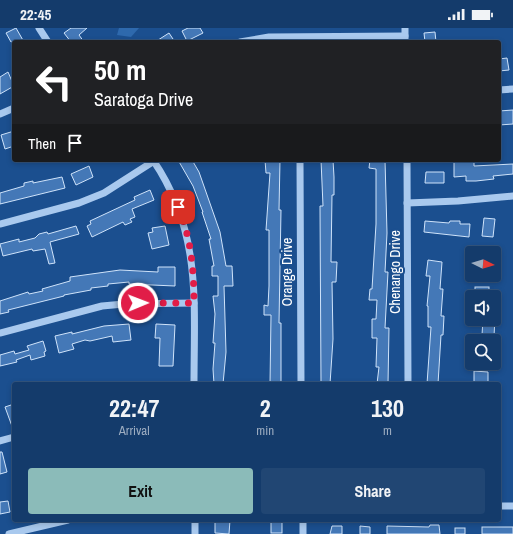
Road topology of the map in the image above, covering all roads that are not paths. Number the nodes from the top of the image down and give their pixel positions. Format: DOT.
graph roads {
  1 [pos="39,28"];
  2 [pos="405,35"];
  3 [pos="299,39"];
  4 [pos="47,40"];
  5 [pos="252,40"];
  6 [pos="513,89"];
  7 [pos="501,90"];
  8 [pos="12,109"];
  9 [pos="0,114"];
  10 [pos="151,162"];
  11 [pos="154,162"];
  12 [pos="300,162"];
  13 [pos="407,162"];
  14 [pos="513,196"];
  15 [pos="407,203"];
  16 [pos="0,224"];
  17 [pos="194,303"];
  18 [pos="0,333"];
  19 [pos="194,382"];
  20 [pos="301,382"];
  21 [pos="408,382"];
  22 [pos="12,438"];
  23 [pos="0,441"];
  24 [pos="501,506"];
  25 [pos="513,506"];
  26 [pos="60,522"];
  27 [pos="195,522"];
  28 [pos="303,522"];
  29 [pos="9,534"];
  30 [pos="195,534"];
  31 [pos="303,534"];
  1 -- 4 [label="street"];
  2 -- 3 [label="street"];
  3 -- 5 [label="street"];
  6 -- 7 [label="street"];
  8 -- 9 [label="street"];
  10 -- 16 [label="street"];
  11 -- 17 [label="street"];
  12 -- 20 [label="street, Orange Drive"];
  13 -- 15 [label="street, Chenango Drive"];
  14 -- 15 [label="street"];
  15 -- 21 [label="street, Chenango Drive"];
  17 -- 18 [label="street"];
  17 -- 19 [label="street"];
  22 -- 23 [label="street"];
  24 -- 25 [label="street"];
  26 -- 29 [label="street"];
  27 -- 30 [label="street"];
  28 -- 31 [label="street"];
}
